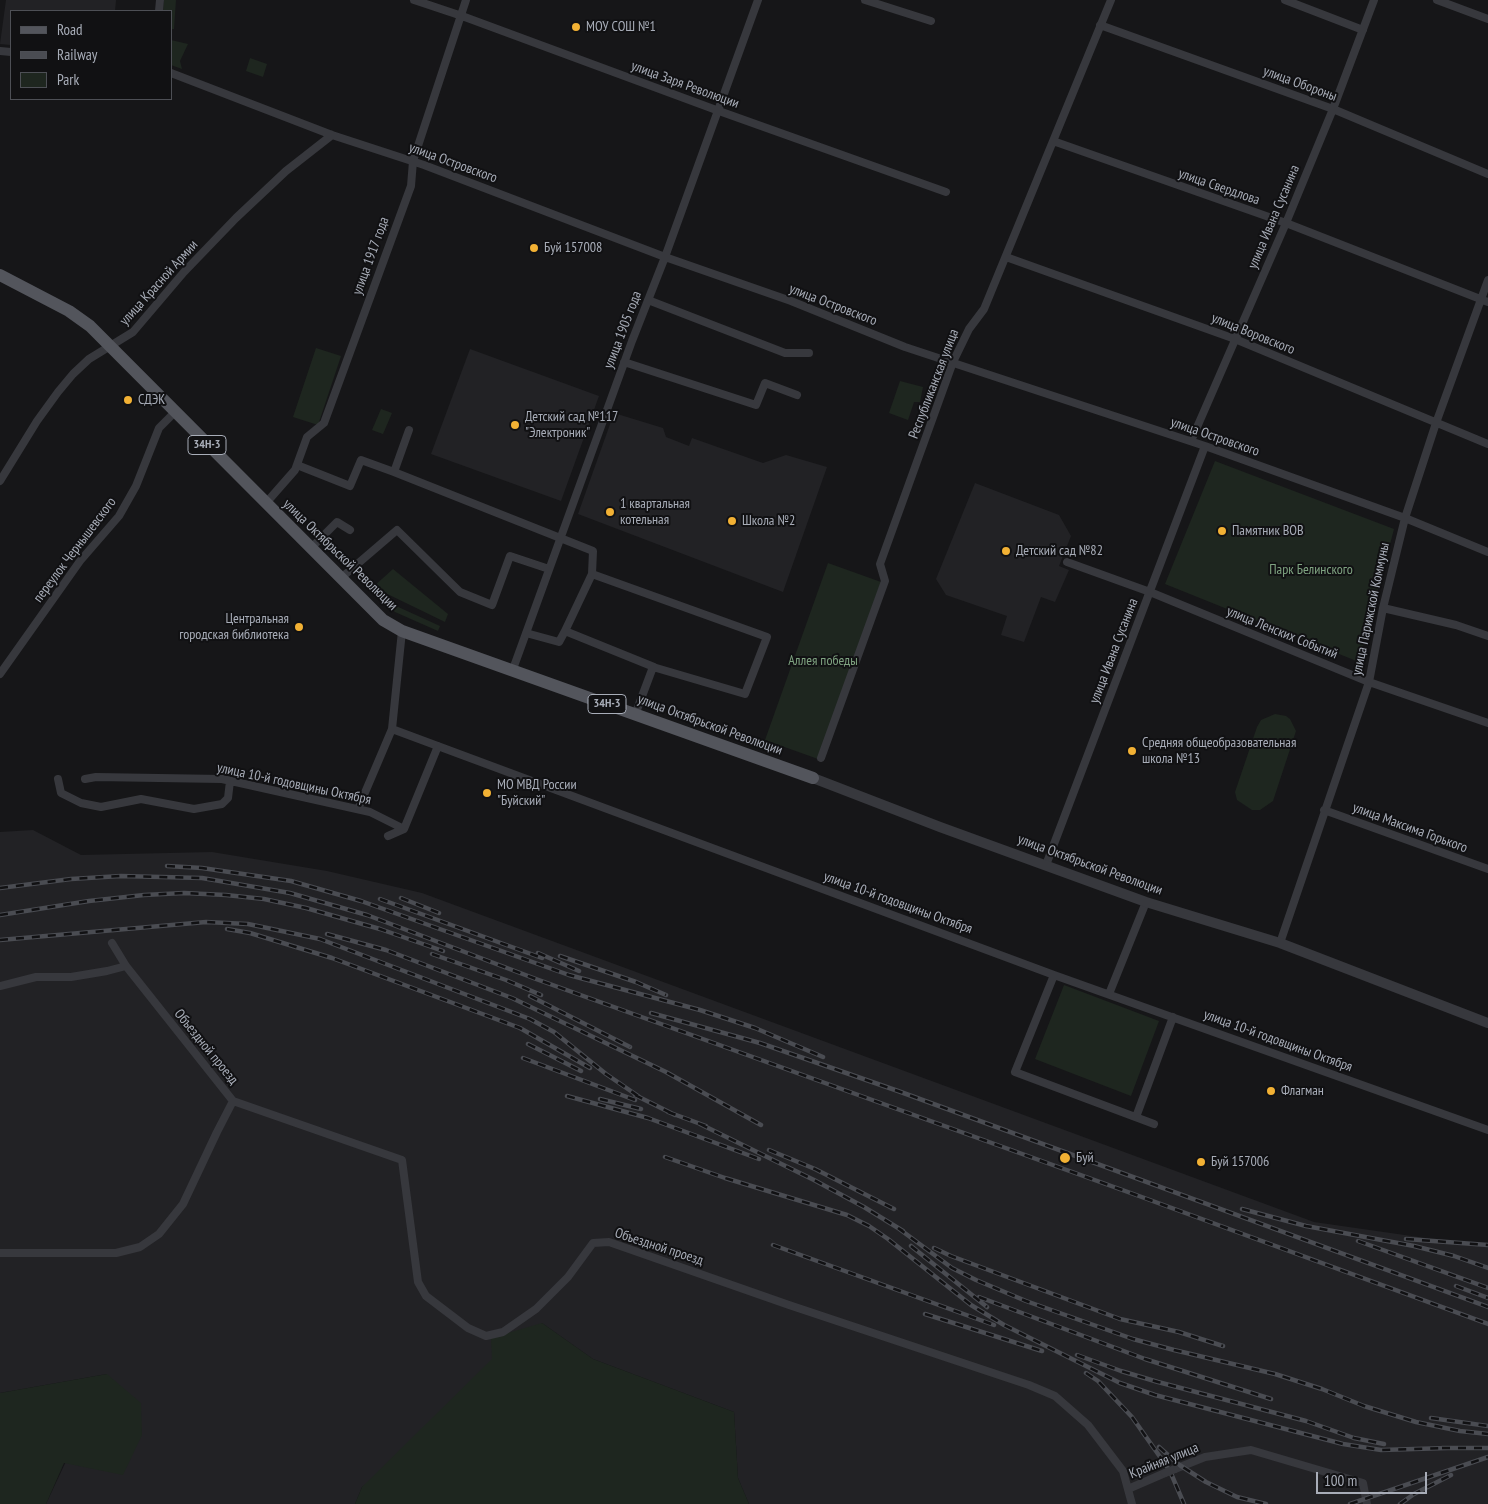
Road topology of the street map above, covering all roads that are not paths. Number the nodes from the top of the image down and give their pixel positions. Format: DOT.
graph roads {
  1 [pos="414,0"];
  2 [pos="466,0"];
  3 [pos="758,0"];
  4 [pos="865,0"];
  5 [pos="1111,0"];
  6 [pos="1285,0"];
  7 [pos="1374,0"];
  8 [pos="1437,0"];
  9 [pos="462,16"];
  10 [pos="1488,19"];
  11 [pos="930,22"];
  12 [pos="1100,25"];
  13 [pos="1363,30"];
  14 [pos="172,73"];
  15 [pos="1333,109"];
  16 [pos="719,111"];
  17 [pos="332,135"];
  18 [pos="1053,141"];
  19 [pos="413,161"];
  20 [pos="1488,174"];
  21 [pos="946,192"];
  22 [pos="1286,224"];
  23 [pos="665,257"];
  24 [pos="1006,257"];
  25 [pos="0,276"];
  26 [pos="1488,280"];
  27 [pos="648,300"];
  28 [pos="1484,301"];
  29 [pos="1235,339"];
  30 [pos="111,347"];
  31 [pos="809,353"];
  32 [pos="624,362"];
  33 [pos="953,362"];
  34 [pos="797,394"];
  35 [pos="175,412"];
  36 [pos="1436,423"];
  37 [pos="409,430"];
  38 [pos="1191,441"];
  39 [pos="1488,444"];
  40 [pos="1205,446"];
  41 [pos="297,465"];
  42 [pos="394,472"];
  43 [pos="0,481"];
  44 [pos="266,503"];
  45 [pos="1405,518"];
  46 [pos="350,530"];
  47 [pos="560,537"];
  48 [pos="311,548"];
  49 [pos="1488,552"];
  50 [pos="1068,562"];
  51 [pos="549,569"];
  52 [pos="592,574"];
  53 [pos="341,578"];
  54 [pos="1150,592"];
  55 [pos="1383,608"];
  56 [pos="402,631"];
  57 [pos="565,631"];
  58 [pos="526,632"];
  59 [pos="1488,636"];
  60 [pos="654,667"];
  61 [pos="513,670"];
  62 [pos="0,674"];
  63 [pos="1368,682"];
  64 [pos="635,714"];
  65 [pos="1488,723"];
  66 [pos="392,729"];
  67 [pos="438,746"];
  68 [pos="821,758"];
  69 [pos="58,778"];
  70 [pos="813,778"];
  71 [pos="85,779"];
  72 [pos="230,781"];
  73 [pos="358,809"];
  74 [pos="1324,810"];
  75 [pos="404,829"];
  76 [pos="388,836"];
  77 [pos="1046,866"];
  78 [pos="1488,869"];
  79 [pos="1146,902"];
  80 [pos="112,943"];
  81 [pos="1280,943"];
  82 [pos="126,966"];
  83 [pos="1054,975"];
  84 [pos="0,986"];
  85 [pos="1110,994"];
  86 [pos="1173,1017"];
  87 [pos="1488,1023"];
  88 [pos="234,1101"];
  89 [pos="1136,1117"];
  90 [pos="1154,1124"];
  91 [pos="1488,1130"];
  92 [pos="0,1253"];
  93 [pos="1128,1489"];
  94 [pos="1132,1504"];
  95 [pos="1367,1504"];
  1 -- 9 [label="street, улица Заря Революции"];
  2 -- 9 [label="street, улица 1917 года"];
  3 -- 16 [label="street, улица 1905 года"];
  4 -- 11 [label="street"];
  5 -- 12 [label="street, Республиканская улица"];
  6 -- 13 [label="street"];
  7 -- 13 [label="street, улица Ивана Сусанина"];
  8 -- 10 [label="street"];
  9 -- 16 [label="street, улица Заря Революции"];
  9 -- 19 [label="street, улица 1917 года"];
  12 -- 15 [label="street, улица Обороны"];
  12 -- 18 [label="street, Республиканская улица"];
  13 -- 15 [label="street, улица Ивана Сусанина"];
  14 -- 17 [label="street, улица Островского"];
  15 -- 20 [label="street, улица Обороны"];
  15 -- 22 [label="street, улица Ивана Сусанина"];
  16 -- 21 [label="street, улица Заря Революции"];
  16 -- 23 [label="street, улица 1905 года"];
  17 -- 19 [label="street, улица Островского"];
  17 -- 30 [label="street, улица Красной Армии"];
  18 -- 22 [label="street, улица Свердлова"];
  18 -- 24 [label="street, Республиканская улица"];
  19 -- 23 [label="street, улица Островского"];
  19 -- 41 [label="street, улица 1917 года"];
  22 -- 28 [label="street, улица Свердлова"];
  22 -- 29 [label="street, улица Ивана Сусанина"];
  23 -- 27 [label="street, улица 1905 года"];
  23 -- 33 [label="street, улица Островского"];
  24 -- 29 [label="street, улица Воровского"];
  24 -- 33 [label="street, Республиканская улица"];
  25 -- 30 [label="main road, улица Октябрьской Революции / 34Н-3"];
  26 -- 28 [label="street, улица Парижской Коммуны"];
  27 -- 31 [label="street"];
  27 -- 32 [label="street, улица 1905 года"];
  28 -- 36 [label="street, улица Парижской Коммуны"];
  29 -- 36 [label="street, улица Воровского"];
  29 -- 38 [label="street, улица Ивана Сусанина"];
  30 -- 35 [label="main road, улица Октябрьской Революции / 34Н-3"];
  30 -- 43 [label="street, улица Красной Армии"];
  32 -- 34 [label="street"];
  32 -- 47 [label="street, улица 1905 года"];
  33 -- 38 [label="street, улица Островского"];
  33 -- 68 [label="street, Республиканская улица"];
  35 -- 44 [label="main road, улица Октябрьской Революции / 34Н-3"];
  35 -- 62 [label="street, переулок Чернышевского"];
  36 -- 39 [label="street, улица Воровского"];
  36 -- 45 [label="street, улица Парижской Коммуны"];
  37 -- 42 [label="street"];
  38 -- 40 [label="street, улица Островского"];
  40 -- 45 [label="street, улица Островского"];
  40 -- 54 [label="street, улица Ивана Сусанина"];
  41 -- 42 [label="street"];
  41 -- 44 [label="street, улица 1917 года"];
  42 -- 47 [label="street"];
  44 -- 48 [label="main road, улица Октябрьской Революции / 34Н-3"];
  45 -- 49 [label="street, улица Островского"];
  45 -- 55 [label="street, улица Парижской Коммуны"];
  46 -- 48 [label="street"];
  47 -- 51 [label="street, улица 1905 года"];
  47 -- 52 [label="street"];
  48 -- 53 [label="main road, улица Октябрьской Революции / 34Н-3"];
  50 -- 54 [label="street, улица Ленских Событий"];
  51 -- 53 [label="street"];
  51 -- 58 [label="street, улица 1905 года"];
  52 -- 57 [label="street"];
  52 -- 60 [label="street"];
  53 -- 56 [label="main road, улица Октябрьской Революции / 34Н-3"];
  54 -- 63 [label="street, улица Ленских Событий"];
  54 -- 77 [label="street, улица Ивана Сусанина"];
  55 -- 59 [label="street"];
  55 -- 63 [label="street, улица Парижской Коммуны"];
  56 -- 61 [label="main road, улица Октябрьской Революции / 34Н-3"];
  56 -- 66 [label="street"];
  57 -- 58 [label="street"];
  57 -- 60 [label="street"];
  58 -- 61 [label="street, улица 1905 года"];
  60 -- 64 [label="street"];
  61 -- 64 [label="main road, улица Октябрьской Революции / 34Н-3"];
  63 -- 65 [label="street, улица Ленских Событий"];
  63 -- 74 [label="street, улица Парижской Коммуны"];
  64 -- 70 [label="main road, улица Октябрьской Революции / 34Н-3"];
  66 -- 67 [label="street, улица 10-й годовщины Октября"];
  66 -- 73 [label="street"];
  67 -- 75 [label="street"];
  67 -- 83 [label="street, улица 10-й годовщины Октября"];
  69 -- 72 [label="street"];
  70 -- 77 [label="street, улица Октябрьской Революции / 34Н-3"];
  71 -- 72 [label="street, улица 10-й годовщины Октября"];
  72 -- 73 [label="street, улица 10-й годовщины Октября"];
  73 -- 75 [label="street, улица 10-й годовщины Октября"];
  74 -- 78 [label="street, улица Максима Горького"];
  74 -- 81 [label="street, улица Парижской Коммуны"];
  75 -- 76 [label="street"];
  77 -- 79 [label="street, улица Октябрьской Революции / 34Н-3"];
  79 -- 81 [label="street, улица Октябрьской Революции / 34Н-3"];
  79 -- 85 [label="street"];
  80 -- 82 [label="street, Объездной проезд"];
  81 -- 87 [label="street, улица Октябрьской Революции / 34Н-3"];
  82 -- 84 [label="street"];
  82 -- 88 [label="street, Объездной проезд"];
  83 -- 85 [label="street, улица 10-й годовщины Октября"];
  83 -- 89 [label="street"];
  85 -- 86 [label="street, улица 10-й годовщины Октября"];
  86 -- 89 [label="street"];
  86 -- 91 [label="street, улица 10-й годовщины Октября"];
  88 -- 92 [label="street"];
  88 -- 93 [label="street, Объездной проезд"];
  89 -- 90 [label="street"];
  93 -- 94 [label="street, Объездной проезд"];
  93 -- 95 [label="street, Крайняя улица, bridge"];
}
